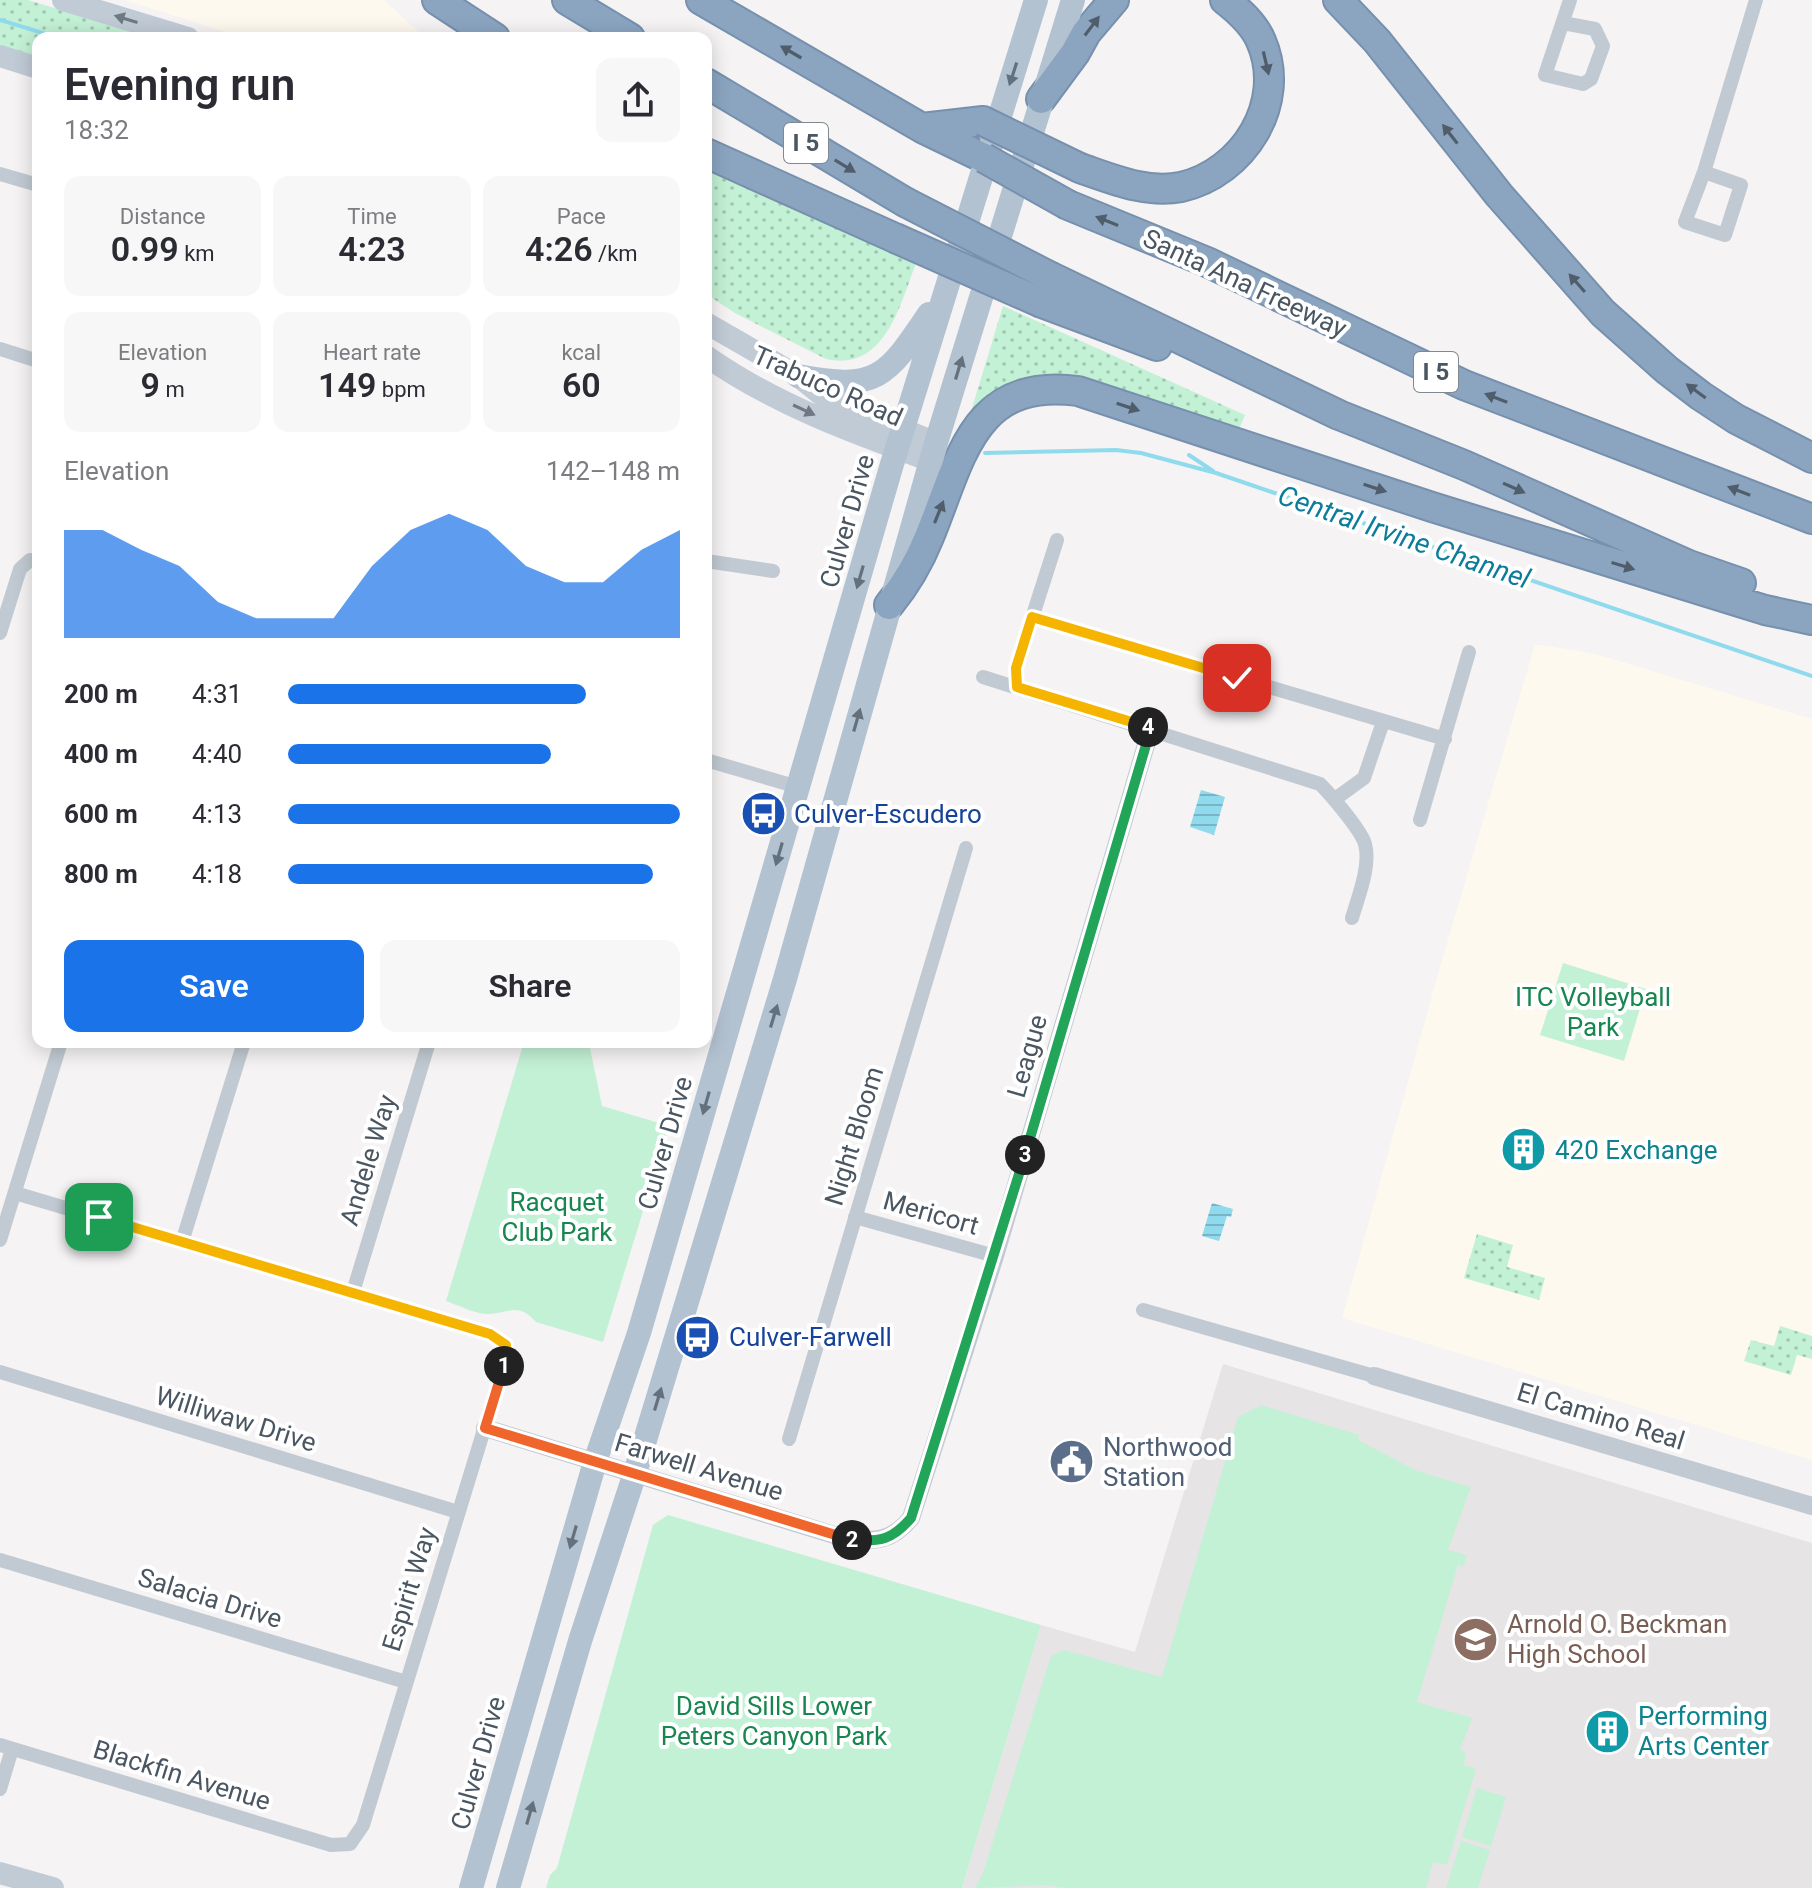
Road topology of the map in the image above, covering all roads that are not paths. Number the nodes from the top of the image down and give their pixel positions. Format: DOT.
graph roads {
  1 [pos="63,0"];
  2 [pos="437,0"];
  3 [pos="567,0"];
  4 [pos="701,0"];
  5 [pos="1036,0"];
  6 [pos="1073,0"];
  7 [pos="1114,0"];
  8 [pos="1225,0"];
  9 [pos="1338,0"];
  10 [pos="1570,0"];
  11 [pos="1756,0"];
  12 [pos="1563,23"];
  13 [pos="168,32"];
  14 [pos="486,32"];
  15 [pos="620,32"];
  16 [pos="0,56"];
  17 [pos="32,66"];
  18 [pos="712,87"];
  19 [pos="1041,99"];
  20 [pos="930,130"];
  21 [pos="712,156"];
  22 [pos="1704,172"];
  23 [pos="0,174"];
  24 [pos="32,183"];
  25 [pos="1046,290"];
  26 [pos="942,296"];
  27 [pos="712,326"];
  28 [pos="0,349"];
  29 [pos="32,359"];
  30 [pos="712,360"];
  31 [pos="798,376"];
  32 [pos="900,439"];
  33 [pos="934,452"];
  34 [pos="1812,458"];
  35 [pos="1812,519"];
  36 [pos="1057,540"];
  37 [pos="32,561"];
  38 [pos="712,562"];
  39 [pos="773,571"];
  40 [pos="889,605"];
  41 [pos="1812,608"];
  42 [pos="1032,617"];
  43 [pos="1812,620"];
  44 [pos="0,633"];
  45 [pos="1469,652"];
  46 [pos="983,677"];
  47 [pos="1017,687"];
  48 [pos="1383,722"];
  49 [pos="1151,728"];
  50 [pos="1445,739"];
  51 [pos="712,762"];
  52 [pos="798,787"];
  53 [pos="1335,799"];
  54 [pos="1420,820"];
  55 [pos="966,848"];
  56 [pos="1352,918"];
  57 [pos="59,1048"];
  58 [pos="242,1048"];
  59 [pos="427,1048"];
  60 [pos="15,1193"];
  61 [pos="855,1217"];
  62 [pos="0,1240"];
  63 [pos="182,1242"];
  64 [pos="995,1256"];
  65 [pos="353,1292"];
  66 [pos="1143,1310"];
  67 [pos="0,1372"];
  68 [pos="1374,1376"];
  69 [pos="485,1428"];
  70 [pos="789,1439"];
  71 [pos="595,1462"];
  72 [pos="635,1473"];
  73 [pos="1812,1506"];
  74 [pos="458,1512"];
  75 [pos="899,1532"];
  76 [pos="0,1560"];
  77 [pos="406,1682"];
  78 [pos="6,1747"];
  79 [pos="0,1789"];
  80 [pos="350,1844"];
  81 [pos="0,1873"];
  82 [pos="53,1888"];
  83 [pos="471,1888"];
  84 [pos="508,1888"];
  13 -- 1 [label="main road, one-way"];
  2 -- 14 [label="highway"];
  3 -- 15 [label="highway"];
  20 -- 4 [label="highway, Santa Ana Freeway / I 5, one-way"];
  5 -- 26 [label="main road, Culver Drive, one-way"];
  6 -- 19 [label="main road"];
  19 -- 7 [label="highway, one-way"];
  8 -- 20 [label="highway, one-way, bridge"];
  34 -- 9 [label="highway, one-way"];
  10 -- 12 [label="street"];
  11 -- 22 [label="street"];
  12 -- 12 [label="street"];
  16 -- 17 [label="main road"];
  18 -- 25 [label="highway, I 5, one-way, bridge"];
  33 -- 19 [label="main road, one-way"];
  35 -- 20 [label="highway, Santa Ana Freeway / I 5, one-way, bridge"];
  21 -- 25 [label="highway, bridge"];
  22 -- 22 [label="street"];
  23 -- 24 [label="street"];
  25 -- 41 [label="highway, one-way"];
  26 -- 31 [label="main road"];
  26 -- 32 [label="main road, Culver Drive"];
  27 -- 31 [label="main road, Trabuco Road"];
  28 -- 29 [label="street"];
  30 -- 32 [label="main road, Trabuco Road, one-way"];
  31 -- 32 [label="main road, Trabuco Road"];
  32 -- 33 [label="main road, Trabuco Road"];
  32 -- 52 [label="main road, Culver Drive, one-way"];
  33 -- 40 [label="main road"];
  36 -- 42 [label="street"];
  37 -- 44 [label="street"];
  38 -- 39 [label="street"];
  40 -- 43 [label="highway, one-way"];
  72 -- 40 [label="main road, one-way"];
  42 -- 47 [label="street"];
  42 -- 48 [label="street"];
  45 -- 50 [label="street"];
  46 -- 47 [label="street"];
  47 -- 49 [label="street"];
  48 -- 50 [label="street"];
  48 -- 53 [label="street"];
  49 -- 53 [label="street"];
  49 -- 64 [label="street, League"];
  50 -- 54 [label="street"];
  51 -- 52 [label="street"];
  52 -- 71 [label="main road, Culver Drive, one-way"];
  53 -- 56 [label="street"];
  55 -- 61 [label="street, Night Bloom"];
  57 -- 60 [label="street"];
  58 -- 63 [label="street"];
  59 -- 65 [label="street, Andele Way"];
  60 -- 62 [label="street"];
  60 -- 63 [label="street"];
  61 -- 64 [label="street, Mericort"];
  61 -- 70 [label="street, Night Bloom"];
  63 -- 65 [label="street"];
  64 -- 75 [label="street, League"];
  65 -- 69 [label="street, Espirit Way"];
  66 -- 68 [label="street"];
  67 -- 74 [label="street, Williwaw Drive"];
  68 -- 73 [label="street, El Camino Real"];
  69 -- 71 [label="street, Farwell Avenue"];
  69 -- 74 [label="street, Espirit Way"];
  71 -- 72 [label="street, Farwell Avenue"];
  71 -- 83 [label="main road, Culver Drive, one-way"];
  72 -- 75 [label="street, Farwell Avenue"];
  84 -- 72 [label="main road, one-way"];
  74 -- 77 [label="street, Espirit Way"];
  76 -- 77 [label="street, Salacia Drive"];
  77 -- 80 [label="street, Espirit Way"];
  78 -- 79 [label="street"];
  78 -- 80 [label="street, Blackfin Avenue"];
  81 -- 82 [label="main road"];
}
